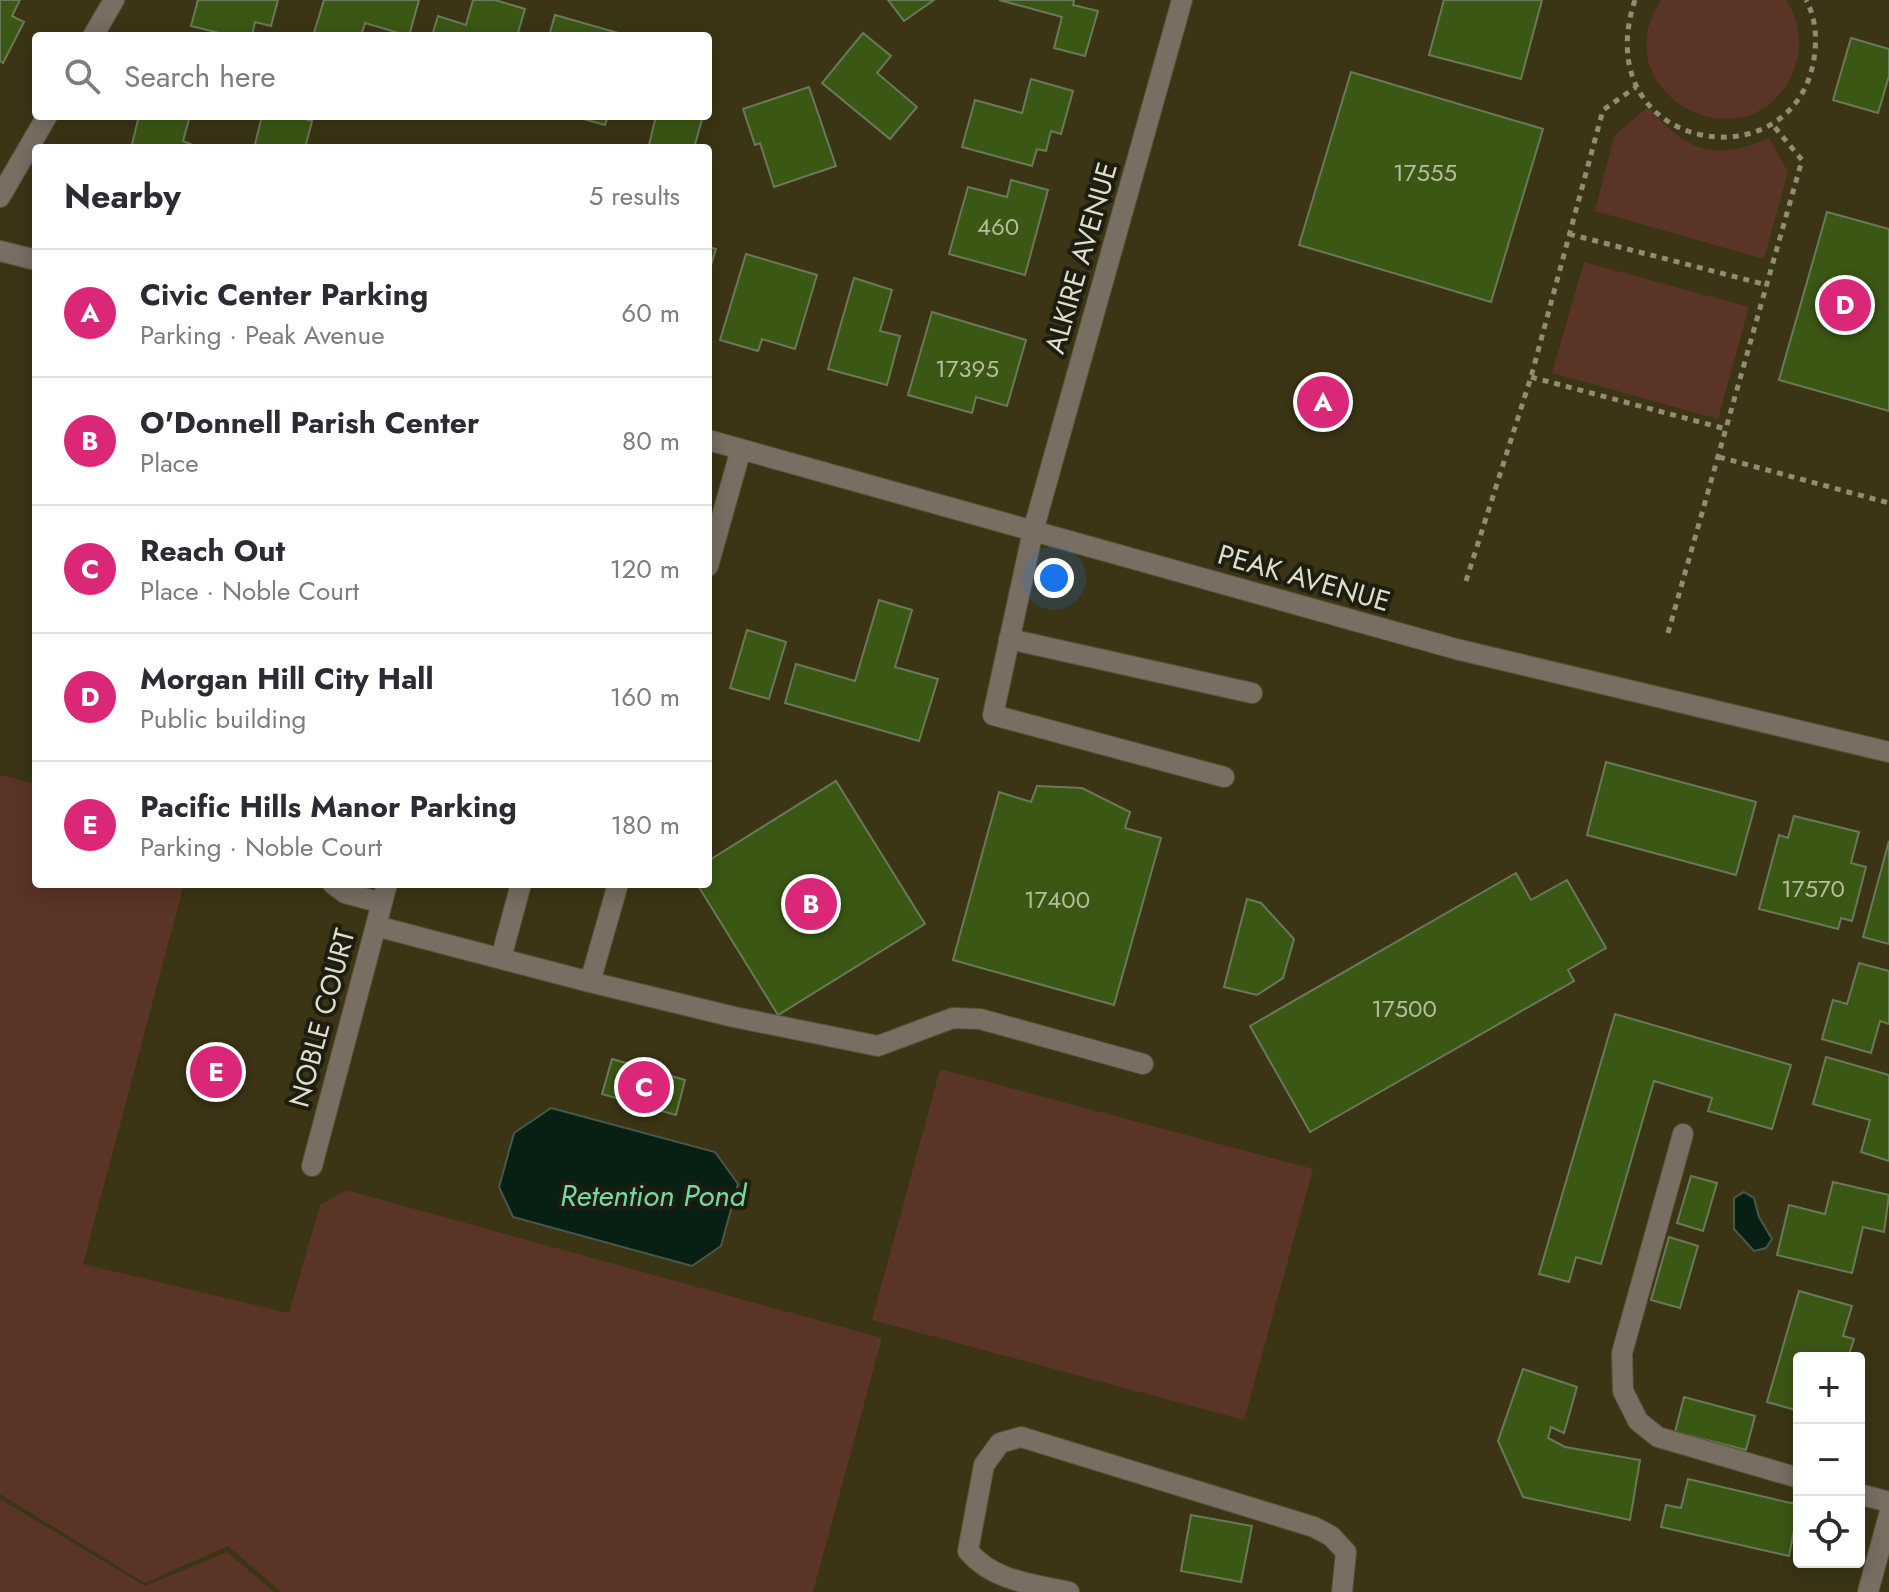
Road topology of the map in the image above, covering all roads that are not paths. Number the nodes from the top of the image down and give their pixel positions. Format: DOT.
graph roads {
  1 [pos="114,0"];
  2 [pos="1182,0"];
  3 [pos="95,32"];
  4 [pos="45,120"];
  5 [pos="0,197"];
  6 [pos="0,251"];
  7 [pos="32,259"];
  8 [pos="712,441"];
  9 [pos="741,449"];
  10 [pos="1033,531"];
  11 [pos="712,536"];
  12 [pos="1009,639"];
  13 [pos="1252,693"];
  14 [pos="1889,752"];
  15 [pos="1224,777"];
  16 [pos="338,888"];
  17 [pos="520,888"];
  18 [pos="617,888"];
  19 [pos="384,893"];
  20 [pos="376,926"];
  21 [pos="501,958"];
  22 [pos="590,982"];
  23 [pos="1143,1064"];
  24 [pos="1683,1134"];
  25 [pos="312,1166"];
  26 [pos="1793,1476"];
  27 [pos="1865,1496"];
  28 [pos="1889,1502"];
  29 [pos="1889,1515"];
  30 [pos="1069,1592"];
  31 [pos="1342,1592"];
  32 [pos="1868,1592"];
  1 -- 3 [label="street"];
  2 -- 10 [label="street, ALKIRE AVENUE"];
  4 -- 5 [label="street"];
  6 -- 7 [label="street"];
  8 -- 9 [label="street, PEAK AVENUE"];
  9 -- 10 [label="street, PEAK AVENUE"];
  9 -- 11 [label="street"];
  10 -- 12 [label="street, ALKIRE AVENUE"];
  10 -- 14 [label="street, PEAK AVENUE"];
  12 -- 13 [label="street"];
  12 -- 15 [label="street, ALKIRE AVENUE"];
  16 -- 19 [label="street"];
  17 -- 21 [label="street"];
  18 -- 22 [label="street"];
  19 -- 20 [label="street, NOBLE COURT"];
  20 -- 21 [label="street"];
  20 -- 25 [label="street, NOBLE COURT"];
  21 -- 22 [label="street"];
  22 -- 23 [label="street"];
  24 -- 26 [label="street"];
  27 -- 28 [label="street"];
  29 -- 32 [label="street"];
  30 -- 31 [label="street"];
}
